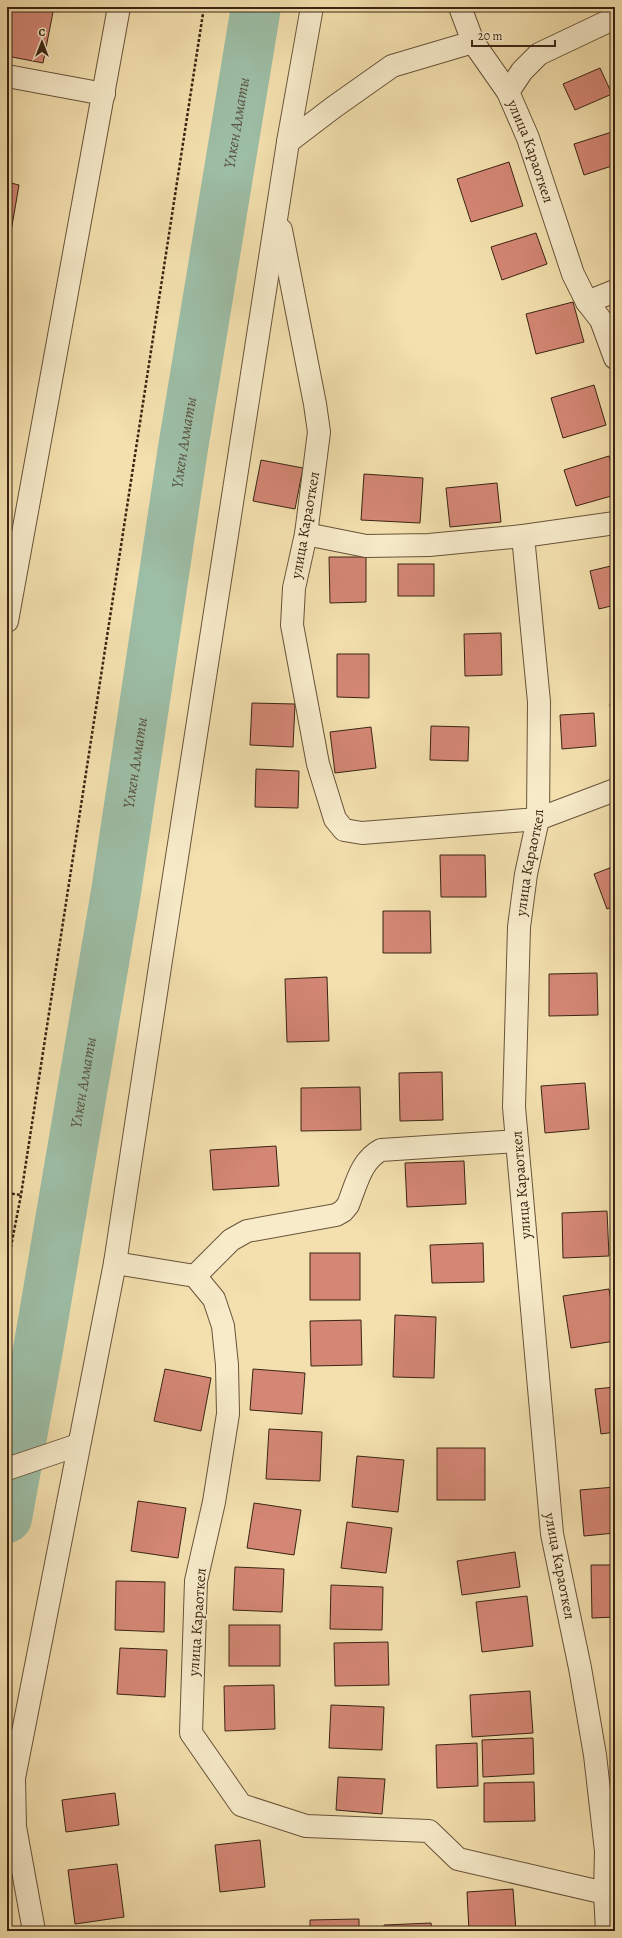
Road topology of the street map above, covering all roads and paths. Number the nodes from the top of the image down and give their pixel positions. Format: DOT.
graph roads {
  1 [pos="119,7"];
  2 [pos="204,7"];
  3 [pos="312,7"];
  4 [pos="460,7"];
  5 [pos="615,18"];
  6 [pos="473,42"];
  7 [pos="7,76"];
  8 [pos="508,92"];
  9 [pos="104,94"];
  10 [pos="288,142"];
  11 [pos="278,215"];
  12 [pos="615,291"];
  13 [pos="587,302"];
  14 [pos="615,358"];
  15 [pos="615,523"];
  16 [pos="306,534"];
  17 [pos="523,536"];
  18 [pos="9,593"];
  19 [pos="7,621"];
  20 [pos="615,790"];
  21 [pos="538,819"];
  22 [pos="516,1141"];
  23 [pos="7,1193"];
  24 [pos="21,1195"];
  25 [pos="115,1263"];
  26 [pos="7,1267"];
  27 [pos="195,1276"];
  28 [pos="78,1445"];
  29 [pos="7,1468"];
  30 [pos="605,1894"];
  31 [pos="610,1926"];
  32 [pos="34,1931"];
  1 -- 9 [label="street"];
  2 -- 24 [label="path"];
  3 -- 10 [label="street"];
  4 -- 6 [label="street, улица Караоткел"];
  5 -- 8 [label="street"];
  6 -- 8 [label="street, улица Караоткел"];
  6 -- 10 [label="street"];
  7 -- 9 [label="street"];
  8 -- 13 [label="street, улица Караоткел"];
  9 -- 18 [label="street"];
  10 -- 11 [label="street"];
  11 -- 16 [label="street, улица Караоткел"];
  11 -- 25 [label="street"];
  12 -- 13 [label="street"];
  13 -- 14 [label="street, улица Караоткел"];
  15 -- 17 [label="street"];
  16 -- 17 [label="street"];
  16 -- 21 [label="street, улица Караоткел"];
  17 -- 21 [label="street, улица Караоткел"];
  18 -- 19 [label="street"];
  20 -- 21 [label="street"];
  21 -- 22 [label="street, улица Караоткел"];
  22 -- 27 [label="street"];
  22 -- 30 [label="street, улица Караоткел"];
  23 -- 24 [label="path"];
  24 -- 26 [label="path"];
  25 -- 27 [label="street"];
  25 -- 28 [label="street"];
  27 -- 30 [label="street, улица Караоткел"];
  28 -- 29 [label="street"];
  28 -- 32 [label="street"];
  30 -- 31 [label="street, улица Караоткел"];
}
